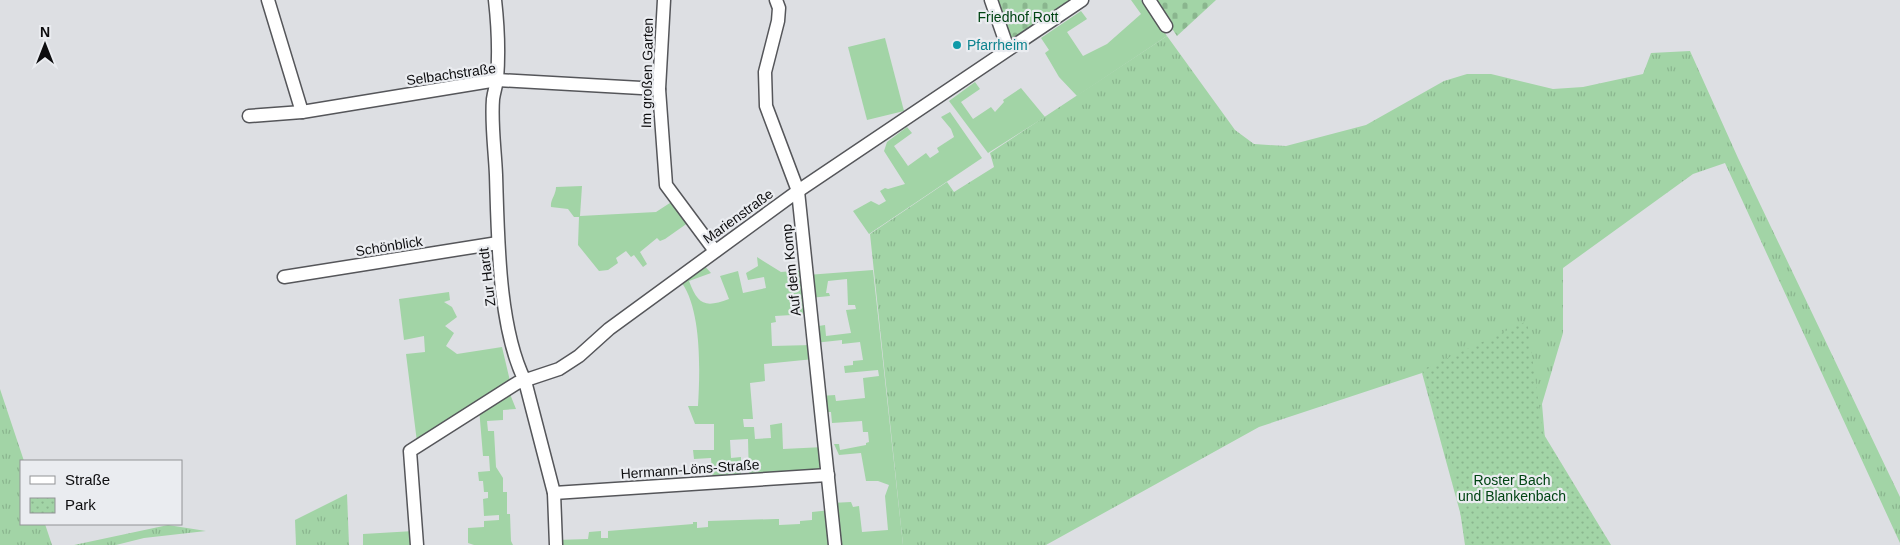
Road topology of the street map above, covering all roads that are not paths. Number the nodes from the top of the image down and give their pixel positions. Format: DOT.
graph roads {
  1 [pos="268,0"];
  2 [pos="495,0"];
  3 [pos="664,0"];
  4 [pos="991,0"];
  5 [pos="1082,0"];
  6 [pos="1149,0"];
  7 [pos="778,4"];
  8 [pos="1166,26"];
  9 [pos="1008,49"];
  10 [pos="497,80"];
  11 [pos="659,89"];
  12 [pos="302,112"];
  13 [pos="249,116"];
  14 [pos="798,191"];
  15 [pos="498,244"];
  16 [pos="715,251"];
  17 [pos="284,277"];
  18 [pos="525,381"];
  19 [pos="828,475"];
  20 [pos="554,493"];
  21 [pos="417,545"];
  22 [pos="556,545"];
  23 [pos="835,545"];
  1 -- 12 [label="street"];
  2 -- 10 [label="street, Zur Hardt"];
  3 -- 11 [label="street, Im großen Garten"];
  4 -- 9 [label="street"];
  5 -- 9 [label="street, Marienstraße"];
  6 -- 8 [label="street"];
  7 -- 14 [label="street, Auf dem Komp"];
  9 -- 14 [label="street, Marienstraße"];
  10 -- 11 [label="street, Selbachstraße"];
  10 -- 12 [label="street, Selbachstraße"];
  10 -- 15 [label="street, Zur Hardt"];
  11 -- 16 [label="street, Im großen Garten"];
  12 -- 13 [label="street, Selbachstraße"];
  14 -- 16 [label="street, Marienstraße"];
  14 -- 19 [label="street, Auf dem Komp"];
  15 -- 17 [label="street, Schönblick"];
  15 -- 18 [label="street, Zur Hardt"];
  16 -- 18 [label="street, Marienstraße"];
  18 -- 20 [label="street, Zur Hardt"];
  18 -- 21 [label="street, Marienstraße"];
  19 -- 20 [label="street, Hermann-Löns-Straße"];
  19 -- 23 [label="street, Auf dem Komp"];
  20 -- 22 [label="street, Zur Hardt"];
}
